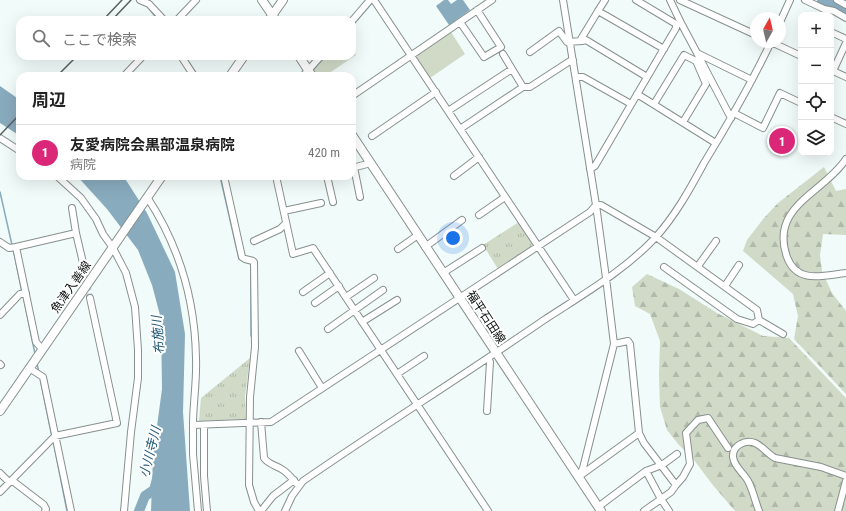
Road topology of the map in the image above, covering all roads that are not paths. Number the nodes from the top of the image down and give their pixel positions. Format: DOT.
graph roads {
  1 [pos="140,0"];
  2 [pos="196,0"];
  3 [pos="262,0"];
  4 [pos="283,0"];
  5 [pos="370,0"];
  6 [pos="374,0"];
  7 [pos="492,0"];
  8 [pos="564,0"];
  9 [pos="605,0"];
  10 [pos="636,0"];
  11 [pos="670,0"];
  12 [pos="680,0"];
  13 [pos="790,0"];
  14 [pos="805,0"];
  15 [pos="836,0"];
  16 [pos="846,5"];
  17 [pos="477,10"];
  18 [pos="598,11"];
  19 [pos="785,12"];
  20 [pos="160,16"];
  21 [pos="181,16"];
  22 [pos="272,16"];
  23 [pos="274,16"];
  24 [pos="356,16"];
  25 [pos="846,18"];
  26 [pos="460,22"];
  27 [pos="679,24"];
  28 [pos="750,32"];
  29 [pos="834,33"];
  30 [pos="846,39"];
  31 [pos="582,41"];
  32 [pos="570,42"];
  33 [pos="846,43"];
  34 [pos="768,48"];
  35 [pos="784,48"];
  36 [pos="664,49"];
  37 [pos="530,52"];
  38 [pos="697,53"];
  39 [pos="502,54"];
  40 [pos="411,55"];
  41 [pos="798,55"];
  42 [pos="139,60"];
  43 [pos="183,60"];
  44 [pos="241,60"];
  45 [pos="301,60"];
  46 [pos="318,60"];
  47 [pos="573,60"];
  48 [pos="834,67"];
  49 [pos="512,69"];
  50 [pos="128,72"];
  51 [pos="191,72"];
  52 [pos="233,72"];
  53 [pos="307,72"];
  54 [pos="309,72"];
  55 [pos="834,72"];
  56 [pos="576,77"];
  57 [pos="647,77"];
  58 [pos="846,77"];
  59 [pos="752,80"];
  60 [pos="523,87"];
  61 [pos="436,92"];
  62 [pos="356,93"];
  63 [pos="637,94"];
  64 [pos="798,102"];
  65 [pos="631,104"];
  66 [pos="654,104"];
  67 [pos="448,111"];
  68 [pos="732,116"];
  69 [pos="834,118"];
  70 [pos="683,122"];
  71 [pos="846,124"];
  72 [pos="460,128"];
  73 [pos="372,136"];
  74 [pos="0,138"];
  75 [pos="356,141"];
  76 [pos="717,141"];
  77 [pos="16,148"];
  78 [pos="480,157"];
  79 [pos="846,159"];
  80 [pos="371,163"];
  81 [pos="356,167"];
  82 [pos="590,169"];
  83 [pos="454,176"];
  84 [pos="62,180"];
  85 [pos="159,180"];
  86 [pos="225,180"];
  87 [pos="277,180"];
  88 [pos="328,180"];
  89 [pos="356,180"];
  90 [pos="360,197"];
  91 [pos="505,197"];
  92 [pos="146,199"];
  93 [pos="333,202"];
  94 [pos="322,203"];
  95 [pos="596,204"];
  96 [pos="72,208"];
  97 [pos="284,211"];
  98 [pos="479,215"];
  99 [pos="462,220"];
  100 [pos="286,223"];
  101 [pos="76,234"];
  102 [pos="418,235"];
  103 [pos="656,237"];
  104 [pos="254,241"];
  105 [pos="716,241"];
  106 [pos="0,242"];
  107 [pos="114,246"];
  108 [pos="425,246"];
  109 [pos="538,246"];
  110 [pos="16,247"];
  111 [pos="482,248"];
  112 [pos="398,249"];
  113 [pos="739,265"];
  114 [pos="698,266"];
  115 [pos="84,267"];
  116 [pos="664,267"];
  117 [pos="330,272"];
  118 [pos="443,273"];
  119 [pos="846,273"];
  120 [pos="374,278"];
  121 [pos="606,278"];
  122 [pos="339,286"];
  123 [pos="725,286"];
  124 [pos="383,290"];
  125 [pos="303,292"];
  126 [pos="26,293"];
  127 [pos="346,297"];
  128 [pos="459,297"];
  129 [pos="90,298"];
  130 [pos="397,300"];
  131 [pos="574,300"];
  132 [pos="315,303"];
  133 [pos="355,311"];
  134 [pos="0,315"];
  135 [pos="759,320"];
  136 [pos="362,322"];
  137 [pos="328,329"];
  138 [pos="783,334"];
  139 [pos="614,344"];
  140 [pos="42,349"];
  141 [pos="380,349"];
  142 [pos="299,351"];
  143 [pos="496,353"];
  144 [pos="424,356"];
  145 [pos="488,358"];
  146 [pos="29,368"];
  147 [pos="397,374"];
  148 [pos="322,388"];
  149 [pos="417,404"];
  150 [pos="0,411"];
  151 [pos="487,412"];
  152 [pos="250,422"];
  153 [pos="261,422"];
  154 [pos="193,425"];
  155 [pos="204,425"];
  156 [pos="639,433"];
  157 [pos="55,436"];
  158 [pos="728,448"];
  159 [pos="677,454"];
  160 [pos="662,465"];
  161 [pos="646,470"];
  162 [pos="0,473"];
  163 [pos="846,476"];
  164 [pos="579,477"];
  165 [pos="294,480"];
  166 [pos="846,481"];
  167 [pos="9,482"];
  168 [pos="676,485"];
  169 [pos="299,486"];
  170 [pos="0,492"];
  171 [pos="661,500"];
  172 [pos="600,509"];
  173 [pos="45,511"];
  174 [pos="71,511"];
  175 [pos="124,511"];
  176 [pos="198,511"];
  177 [pos="207,511"];
  178 [pos="260,511"];
  179 [pos="285,511"];
  180 [pos="488,511"];
  181 [pos="644,511"];
  182 [pos="669,511"];
  183 [pos="759,511"];
  184 [pos="838,511"];
  1 -- 20 [label="street"];
  2 -- 21 [label="street"];
  3 -- 22 [label="main road"];
  4 -- 23 [label="main road"];
  5 -- 24 [label="street"];
  6 -- 40 [label="street"];
  7 -- 17 [label="street"];
  8 -- 32 [label="street"];
  9 -- 18 [label="street"];
  10 -- 27 [label="street"];
  11 -- 27 [label="street"];
  12 -- 28 [label="street"];
  13 -- 19 [label="street"];
  14 -- 25 [label="street"];
  15 -- 16 [label="street"];
  17 -- 26 [label="street"];
  17 -- 26 [label="street"];
  18 -- 31 [label="street"];
  18 -- 36 [label="street"];
  26 -- 40 [label="street"];
  27 -- 36 [label="street"];
  27 -- 38 [label="street"];
  29 -- 30 [label="street"];
  31 -- 32 [label="street"];
  31 -- 57 [label="street"];
  32 -- 37 [label="street"];
  32 -- 47 [label="street"];
  33 -- 48 [label="street"];
  34 -- 59 [label="street"];
  35 -- 41 [label="street"];
  36 -- 57 [label="street"];
  38 -- 59 [label="street"];
  38 -- 68 [label="street"];
  39 -- 49 [label="street"];
  40 -- 61 [label="street"];
  40 -- 62 [label="street"];
  42 -- 50 [label="street"];
  43 -- 51 [label="street"];
  44 -- 52 [label="main road"];
  45 -- 53 [label="main road"];
  46 -- 54 [label="street"];
  47 -- 56 [label="street"];
  47 -- 60 [label="street"];
  49 -- 60 [label="street"];
  49 -- 67 [label="street"];
  55 -- 58 [label="street"];
  56 -- 65 [label="street"];
  56 -- 82 [label="street"];
  57 -- 63 [label="street"];
  59 -- 68 [label="street"];
  60 -- 72 [label="street"];
  61 -- 67 [label="street"];
  61 -- 73 [label="street"];
  63 -- 65 [label="street"];
  63 -- 66 [label="street"];
  64 -- 68 [label="street"];
  65 -- 82 [label="street"];
  66 -- 70 [label="street"];
  66 -- 70 [label="street"];
  67 -- 72 [label="street"];
  68 -- 76 [label="street"];
  69 -- 71 [label="street"];
  70 -- 76 [label="street"];
  72 -- 78 [label="street"];
  74 -- 77 [label="street"];
  75 -- 80 [label="main road, 福平石田線"];
  76 -- 103 [label="street"];
  78 -- 83 [label="street"];
  78 -- 91 [label="street"];
  79 -- 119 [label="street"];
  80 -- 81 [label="street"];
  80 -- 102 [label="main road, 福平石田線"];
  82 -- 95 [label="street"];
  84 -- 107 [label="street"];
  85 -- 92 [label="main road, 魚津入善線"];
  86 -- 152 [label="street"];
  87 -- 97 [label="street"];
  88 -- 93 [label="street"];
  89 -- 90 [label="street"];
  91 -- 98 [label="street"];
  91 -- 109 [label="street"];
  92 -- 107 [label="main road, 魚津入善線"];
  92 -- 154 [label="street"];
  94 -- 97 [label="street"];
  95 -- 103 [label="street"];
  95 -- 109 [label="street"];
  95 -- 121 [label="street"];
  96 -- 101 [label="street"];
  97 -- 100 [label="street"];
  99 -- 108 [label="street"];
  100 -- 104 [label="street"];
  100 -- 117 [label="street"];
  101 -- 110 [label="street"];
  101 -- 115 [label="street"];
  102 -- 108 [label="main road, 福平石田線"];
  102 -- 112 [label="street"];
  103 -- 114 [label="street"];
  103 -- 121 [label="street"];
  105 -- 114 [label="street"];
  106 -- 110 [label="street"];
  107 -- 140 [label="main road, 魚津入善線"];
  107 -- 175 [label="street"];
  108 -- 118 [label="main road, 福平石田線"];
  109 -- 128 [label="street"];
  109 -- 131 [label="street"];
  110 -- 126 [label="street"];
  111 -- 118 [label="street"];
  113 -- 123 [label="street"];
  114 -- 123 [label="street"];
  116 -- 135 [label="street"];
  117 -- 122 [label="street"];
  117 -- 125 [label="street"];
  118 -- 128 [label="main road, 福平石田線"];
  120 -- 127 [label="street"];
  121 -- 131 [label="street"];
  121 -- 139 [label="street"];
  122 -- 127 [label="street"];
  122 -- 132 [label="street"];
  123 -- 135 [label="street"];
  124 -- 133 [label="street"];
  126 -- 134 [label="street"];
  126 -- 140 [label="street"];
  127 -- 133 [label="street"];
  128 -- 141 [label="street"];
  128 -- 143 [label="main road, 福平石田線"];
  129 -- 157 [label="street"];
  130 -- 136 [label="street"];
  131 -- 143 [label="street"];
  133 -- 136 [label="street"];
  133 -- 137 [label="street"];
  135 -- 138 [label="street"];
  136 -- 141 [label="street"];
  139 -- 156 [label="street"];
  139 -- 164 [label="street"];
  140 -- 146 [label="main road, 魚津入善線"];
  141 -- 147 [label="street"];
  141 -- 148 [label="street"];
  142 -- 148 [label="street"];
  143 -- 145 [label="street"];
  143 -- 164 [label="main road, 福平石田線"];
  144 -- 147 [label="street"];
  145 -- 149 [label="street"];
  145 -- 151 [label="street"];
  146 -- 150 [label="main road, 魚津入善線"];
  146 -- 157 [label="street"];
  147 -- 149 [label="street"];
  148 -- 153 [label="street"];
  149 -- 169 [label="street"];
  149 -- 180 [label="street"];
  152 -- 153 [label="street"];
  152 -- 155 [label="street"];
  152 -- 178 [label="street"];
  153 -- 165 [label="street"];
  154 -- 155 [label="street"];
  154 -- 176 [label="street"];
  155 -- 177 [label="street"];
  156 -- 160 [label="street"];
  156 -- 164 [label="street"];
  157 -- 167 [label="street"];
  157 -- 174 [label="street"];
  158 -- 168 [label="street"];
  159 -- 160 [label="street"];
  160 -- 161 [label="street"];
  160 -- 168 [label="street"];
  161 -- 171 [label="street"];
  161 -- 172 [label="street"];
  162 -- 167 [label="street"];
  163 -- 183 [label="street"];
  164 -- 172 [label="main road, 福平石田線"];
  165 -- 169 [label="street"];
  165 -- 178 [label="street"];
  166 -- 184 [label="street"];
  167 -- 170 [label="street"];
  167 -- 173 [label="street"];
  168 -- 171 [label="street"];
  169 -- 179 [label="street"];
  171 -- 181 [label="street"];
  171 -- 182 [label="street"];
}
